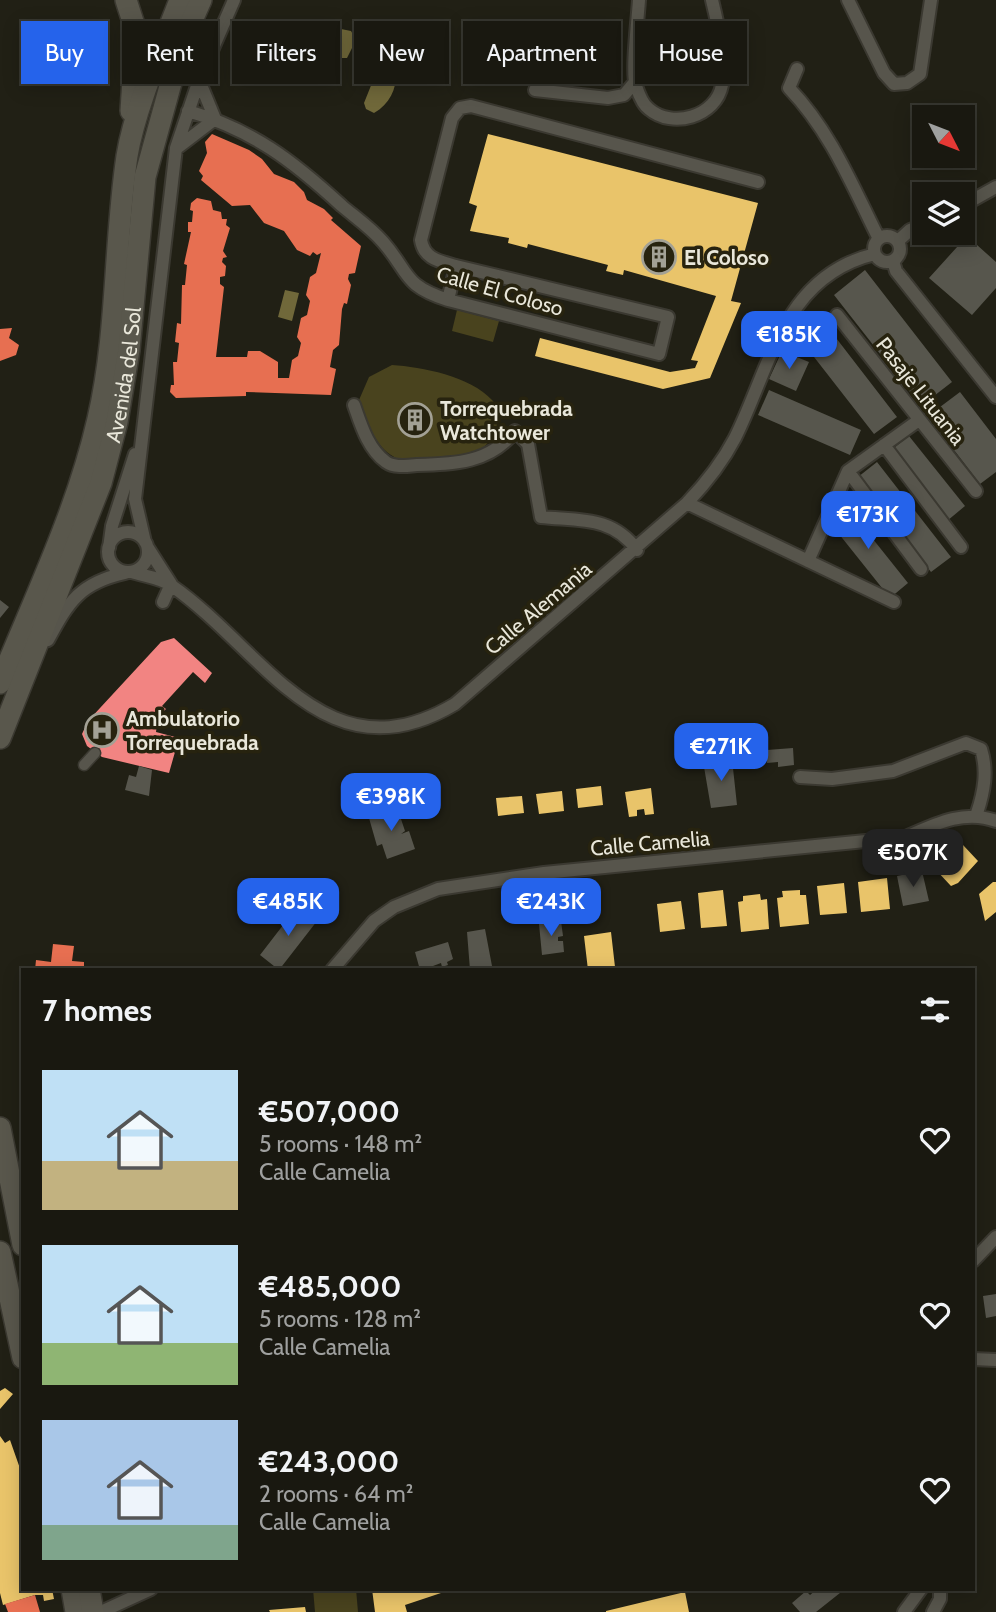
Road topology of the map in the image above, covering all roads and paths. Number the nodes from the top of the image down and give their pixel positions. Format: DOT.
graph roads {
  1 [pos="126,0"];
  2 [pos="180,0"];
  3 [pos="201,0"];
  4 [pos="234,0"];
  5 [pos="639,0"];
  6 [pos="712,0"];
  7 [pos="848,0"];
  8 [pos="931,0"];
  9 [pos="218,38"];
  10 [pos="797,69"];
  11 [pos="634,83"];
  12 [pos="198,84"];
  13 [pos="202,84"];
  14 [pos="535,90"];
  15 [pos="188,111"];
  16 [pos="215,119"];
  17 [pos="176,148"];
  18 [pos="127,154"];
  19 [pos="758,183"];
  20 [pos="996,187"];
  21 [pos="975,199"];
  22 [pos="912,229"];
  23 [pos="879,239"];
  24 [pos="898,241"];
  25 [pos="875,254"];
  26 [pos="893,261"];
  27 [pos="456,266"];
  28 [pos="449,300"];
  29 [pos="836,315"];
  30 [pos="996,397"];
  31 [pos="354,405"];
  32 [pos="919,420"];
  33 [pos="145,424"];
  34 [pos="884,445"];
  35 [pos="848,471"];
  36 [pos="976,491"];
  37 [pos="687,503"];
  38 [pos="147,545"];
  39 [pos="961,547"];
  40 [pos="108,548"];
  41 [pos="637,550"];
  42 [pos="808,561"];
  43 [pos="921,569"];
  44 [pos="129,573"];
  45 [pos="171,584"];
  46 [pos="163,602"];
  47 [pos="894,602"];
  48 [pos="0,683"];
  49 [pos="11,708"];
  50 [pos="0,738"];
  51 [pos="95,753"];
  52 [pos="84,765"];
  53 [pos="800,777"];
  54 [pos="977,813"];
  55 [pos="996,821"];
  56 [pos="334,968"];
  57 [pos="0,1128"];
  58 [pos="21,1235"];
  59 [pos="996,1237"];
  60 [pos="0,1252"];
  61 [pos="975,1259"];
  62 [pos="21,1349"];
  63 [pos="975,1359"];
  64 [pos="996,1360"];
  65 [pos="72,1591"];
  66 [pos="89,1591"];
  67 [pos="147,1591"];
  68 [pos="920,1591"];
  69 [pos="940,1591"];
  70 [pos="76,1612"];
  71 [pos="93,1612"];
  72 [pos="101,1612"];
  73 [pos="904,1612"];
  74 [pos="933,1612"];
  1 -- 18 [label="main road"];
  2 -- 18 [label="main road, Avenida del Sol"];
  3 -- 49 [label="main road, Avenida del Sol"];
  4 -- 9 [label="street"];
  5 -- 11 [label="street"];
  6 -- 11 [label="street"];
  7 -- 8 [label="street"];
  10 -- 23 [label="street"];
  11 -- 14 [label="street"];
  12 -- 15 [label="street"];
  13 -- 16 [label="street"];
  15 -- 16 [label="street, Calle El Coloso"];
  15 -- 17 [label="street"];
  16 -- 17 [label="street"];
  16 -- 28 [label="street, Calle El Coloso"];
  17 -- 33 [label="street"];
  18 -- 48 [label="main road, Avenida del Sol"];
  19 -- 27 [label="street"];
  20 -- 21 [label="street"];
  22 -- 24 [label="street"];
  23 -- 24 [label="street"];
  23 -- 25 [label="street"];
  24 -- 26 [label="street"];
  25 -- 26 [label="street"];
  25 -- 37 [label="street, Calle Alemania"];
  26 -- 30 [label="street"];
  27 -- 28 [label="street"];
  27 -- 28 [label="street, Calle El Coloso"];
  29 -- 32 [label="street, Pasaje Lituania"];
  31 -- 41 [label="street"];
  32 -- 34 [label="street"];
  32 -- 36 [label="street, Pasaje Lituania"];
  33 -- 38 [label="street"];
  33 -- 40 [label="street"];
  34 -- 35 [label="street"];
  34 -- 39 [label="street"];
  35 -- 42 [label="street"];
  35 -- 43 [label="street"];
  37 -- 41 [label="street, Calle Alemania"];
  37 -- 42 [label="street"];
  38 -- 40 [label="street"];
  38 -- 44 [label="street"];
  38 -- 45 [label="street"];
  40 -- 44 [label="street"];
  41 -- 45 [label="street, Calle Alemania"];
  42 -- 47 [label="street"];
  44 -- 45 [label="street, Calle Alemania"];
  44 -- 49 [label="street"];
  45 -- 46 [label="street"];
  49 -- 50 [label="main road, Avenida del Sol"];
  51 -- 52 [label="street"];
  53 -- 54 [label="street"];
  54 -- 55 [label="street"];
  54 -- 56 [label="street, Calle Camelia"];
  57 -- 58 [label="main road"];
  59 -- 61 [label="street"];
  60 -- 62 [label="main road"];
  63 -- 64 [label="street"];
  65 -- 70 [label="main road"];
  66 -- 71 [label="main road"];
  67 -- 72 [label="street"];
  68 -- 73 [label="street"];
  69 -- 74 [label="street"];
}
